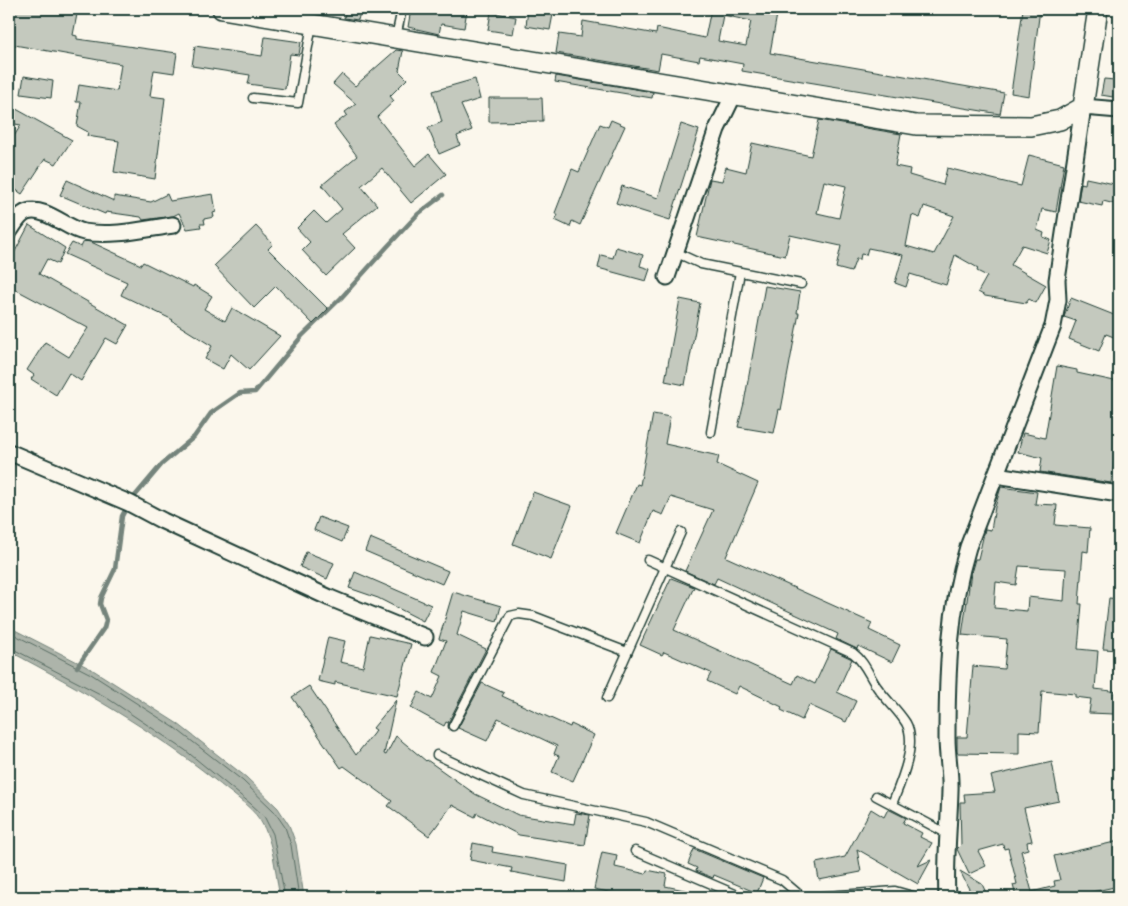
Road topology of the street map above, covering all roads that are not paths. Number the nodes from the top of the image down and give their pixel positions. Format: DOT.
graph roads {
  1 [pos="222,9"];
  2 [pos="402,9"];
  3 [pos="1098,9"];
  4 [pos="312,24"];
  5 [pos="395,39"];
  6 [pos="734,94"];
  7 [pos="253,98"];
  8 [pos="1083,107"];
  9 [pos="1119,110"];
  10 [pos="173,225"];
  11 [pos="9,232"];
  12 [pos="675,252"];
  13 [pos="740,272"];
  14 [pos="667,277"];
  15 [pos="801,284"];
  16 [pos="711,432"];
  17 [pos="9,452"];
  18 [pos="996,475"];
  19 [pos="1119,494"];
  20 [pos="681,532"];
  21 [pos="648,560"];
  22 [pos="665,568"];
  23 [pos="425,637"];
  24 [pos="628,652"];
  25 [pos="607,698"];
  26 [pos="453,726"];
  27 [pos="437,755"];
  28 [pos="876,796"];
  29 [pos="892,804"];
  30 [pos="946,833"];
  31 [pos="635,851"];
  32 [pos="1119,895"];
  33 [pos="742,897"];
  34 [pos="802,897"];
  35 [pos="813,897"];
  36 [pos="916,897"];
  37 [pos="947,897"];
  38 [pos="1111,897"];
  1 -- 4 [label="street"];
  2 -- 5 [label="lane"];
  3 -- 8 [label="street"];
  4 -- 5 [label="street"];
  4 -- 7 [label="lane"];
  5 -- 6 [label="street"];
  6 -- 8 [label="street"];
  6 -- 12 [label="street"];
  8 -- 9 [label="street"];
  8 -- 18 [label="street"];
  10 -- 11 [label="street"];
  12 -- 13 [label="lane"];
  12 -- 14 [label="street"];
  13 -- 15 [label="lane"];
  13 -- 16 [label="lane"];
  17 -- 23 [label="street"];
  18 -- 19 [label="street"];
  18 -- 30 [label="street"];
  20 -- 22 [label="lane"];
  21 -- 22 [label="lane"];
  22 -- 24 [label="lane"];
  22 -- 29 [label="lane"];
  24 -- 25 [label="lane"];
  24 -- 26 [label="lane"];
  27 -- 34 [label="lane"];
  28 -- 29 [label="lane"];
  29 -- 30 [label="lane"];
  30 -- 37 [label="street"];
  31 -- 33 [label="lane"];
  32 -- 38 [label="lane"];
  35 -- 36 [label="lane"];
}
